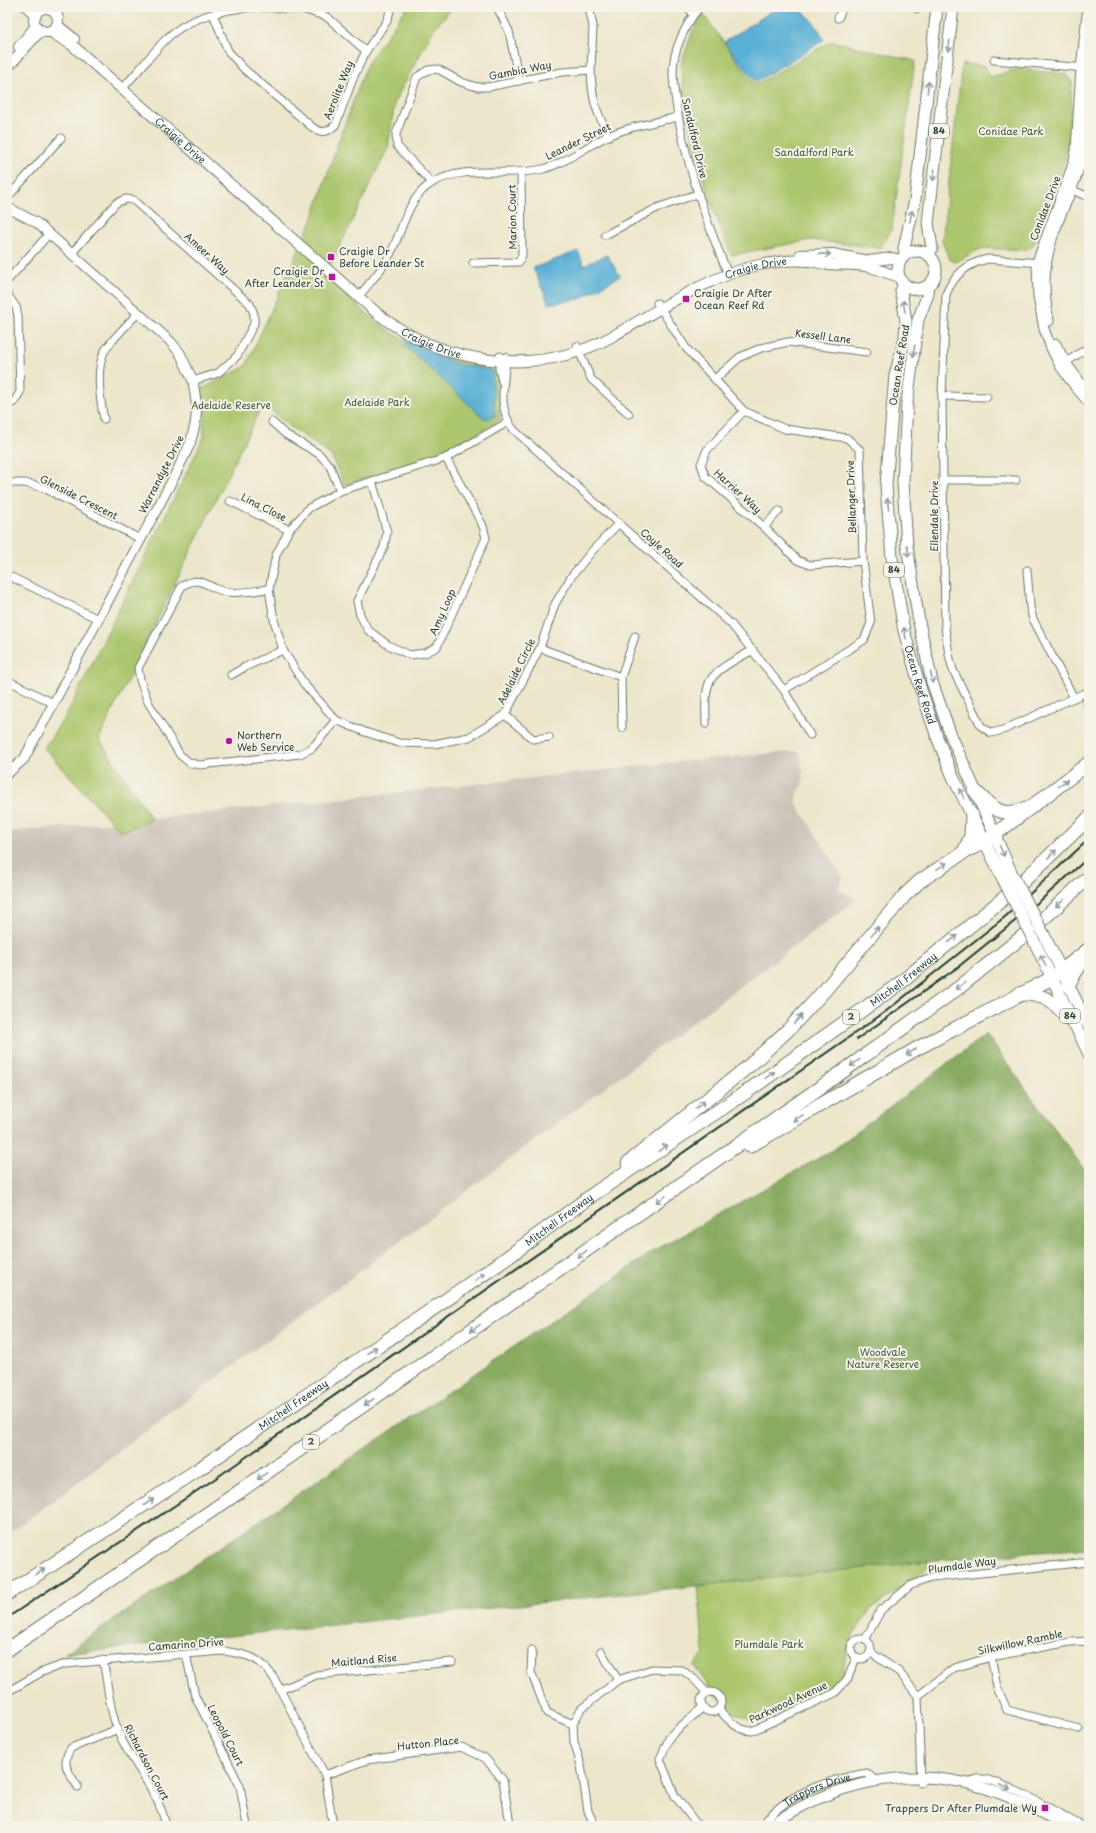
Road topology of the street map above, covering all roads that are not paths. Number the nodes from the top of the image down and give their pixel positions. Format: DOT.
graph roads {
  1 [pos="27,7"];
  2 [pos="255,7"];
  3 [pos="260,7"];
  4 [pos="497,7"];
  5 [pos="589,7"];
  6 [pos="688,7"];
  7 [pos="700,7"];
  8 [pos="843,7"];
  9 [pos="937,7"];
  10 [pos="953,7"];
  11 [pos="1088,7"];
  12 [pos="391,8"];
  13 [pos="47,9"];
  14 [pos="213,14"];
  15 [pos="693,14"];
  16 [pos="838,18"];
  17 [pos="56,25"];
  18 [pos="39,28"];
  19 [pos="366,51"];
  20 [pos="1089,55"];
  21 [pos="7,60"];
  22 [pos="994,60"];
  23 [pos="7,68"];
  24 [pos="1084,68"];
  25 [pos="591,70"];
  26 [pos="519,81"];
  27 [pos="124,87"];
  28 [pos="678,117"];
  29 [pos="1084,124"];
  30 [pos="609,136"];
  31 [pos="60,138"];
  32 [pos="521,173"];
  33 [pos="432,183"];
  34 [pos="1069,188"];
  35 [pos="697,194"];
  36 [pos="1089,197"];
  37 [pos="7,198"];
  38 [pos="7,207"];
  39 [pos="49,234"];
  40 [pos="605,235"];
  41 [pos="72,253"];
  42 [pos="929,255"];
  43 [pos="903,257"];
  44 [pos="473,263"];
  45 [pos="1041,263"];
  46 [pos="727,272"];
  47 [pos="901,280"];
  48 [pos="7,281"];
  49 [pos="926,287"];
  50 [pos="7,294"];
  51 [pos="361,294"];
  52 [pos="659,306"];
  53 [pos="139,312"];
  54 [pos="1089,347"];
  55 [pos="578,348"];
  56 [pos="867,352"];
  57 [pos="503,359"];
  58 [pos="1063,364"];
  59 [pos="715,379"];
  60 [pos="194,381"];
  61 [pos="1089,394"];
  62 [pos="942,396"];
  63 [pos="987,397"];
  64 [pos="1089,403"];
  65 [pos="7,405"];
  66 [pos="744,411"];
  67 [pos="629,414"];
  68 [pos="104,418"];
  69 [pos="272,422"];
  70 [pos="508,422"];
  71 [pos="446,458"];
  72 [pos="944,480"];
  73 [pos="1016,480"];
  74 [pos="372,481"];
  75 [pos="7,483"];
  76 [pos="340,491"];
  77 [pos="230,501"];
  78 [pos="779,511"];
  79 [pos="619,523"];
  80 [pos="764,527"];
  81 [pos="289,530"];
  82 [pos="140,539"];
  83 [pos="863,561"];
  84 [pos="1027,570"];
  85 [pos="7,575"];
  86 [pos="269,589"];
  87 [pos="98,619"];
  88 [pos="635,636"];
  89 [pos="540,648"];
  90 [pos="283,650"];
  91 [pos="754,650"];
  92 [pos="231,675"];
  93 [pos="621,677"];
  94 [pos="7,680"];
  95 [pos="784,690"];
  96 [pos="1089,691"];
  97 [pos="1074,698"];
  98 [pos="53,703"];
  99 [pos="505,715"];
  100 [pos="336,720"];
  101 [pos="706,724"];
  102 [pos="622,728"];
  103 [pos="810,735"];
  104 [pos="549,737"];
  105 [pos="1089,763"];
  106 [pos="7,774"];
  107 [pos="974,790"];
  108 [pos="1036,804"];
  109 [pos="972,815"];
  110 [pos="1089,818"];
  111 [pos="990,839"];
  112 [pos="964,852"];
  113 [pos="1007,876"];
  114 [pos="1089,877"];
  115 [pos="1089,949"];
  116 [pos="1089,954"];
  117 [pos="1057,974"];
  118 [pos="1068,985"];
  119 [pos="1019,994"];
  120 [pos="1075,1025"];
  121 [pos="1089,1027"];
  122 [pos="1089,1054"];
  123 [pos="716,1161"];
  124 [pos="595,1193"];
  125 [pos="1089,1562"];
  126 [pos="7,1594"];
  127 [pos="865,1640"];
  128 [pos="1089,1641"];
  129 [pos="7,1650"];
  130 [pos="532,1650"];
  131 [pos="601,1651"];
  132 [pos="870,1652"];
  133 [pos="186,1654"];
  134 [pos="991,1656"];
  135 [pos="856,1658"];
  136 [pos="103,1660"];
  137 [pos="452,1662"];
  138 [pos="618,1680"];
  139 [pos="280,1690"];
  140 [pos="7,1692"];
  141 [pos="707,1693"];
  142 [pos="918,1696"];
  143 [pos="703,1707"];
  144 [pos="718,1708"];
  145 [pos="573,1724"];
  146 [pos="118,1729"];
  147 [pos="1078,1729"];
  148 [pos="325,1775"];
  149 [pos="921,1780"];
  150 [pos="876,1781"];
  151 [pos="968,1784"];
  152 [pos="78,1787"];
  153 [pos="510,1824"];
  154 [pos="166,1826"];
  155 [pos="247,1826"];
  156 [pos="333,1826"];
  157 [pos="595,1826"];
  158 [pos="698,1826"];
  159 [pos="767,1826"];
  160 [pos="770,1826"];
  161 [pos="780,1826"];
  162 [pos="1056,1826"];
  163 [pos="1067,1826"];
  164 [pos="1082,1826"];
  1 -- 13 [label="main road"];
  2 -- 14 [label="street"];
  3 -- 19 [label="street"];
  4 -- 26 [label="street"];
  5 -- 25 [label="street"];
  6 -- 15 [label="street"];
  7 -- 15 [label="street, Sandalford Drive"];
  8 -- 16 [label="street"];
  43 -- 9 [label="main road, 84, one-way"];
  10 -- 42 [label="main road, 84, one-way"];
  11 -- 24 [label="street, Conidae Drive"];
  12 -- 19 [label="street, Aerolite Way"];
  13 -- 17 [label="main road, Craigie Drive"];
  13 -- 18 [label="main road"];
  14 -- 19 [label="street, Aerolite Way"];
  14 -- 27 [label="street"];
  15 -- 28 [label="street, Sandalford Drive"];
  17 -- 18 [label="main road"];
  17 -- 27 [label="main road, Craigie Drive"];
  18 -- 21 [label="main road"];
  18 -- 23 [label="main road"];
  20 -- 24 [label="street, Conidae Drive"];
  22 -- 24 [label="street"];
  24 -- 29 [label="street, Conidae Drive"];
  25 -- 26 [label="street, Gambia Way"];
  25 -- 30 [label="street"];
  26 -- 33 [label="street, Gambia Way"];
  27 -- 51 [label="main road, Craigie Drive"];
  28 -- 30 [label="street, Leander Street"];
  28 -- 35 [label="street, Sandalford Drive"];
  29 -- 34 [label="street, Conidae Drive"];
  30 -- 32 [label="street, Leander Street"];
  31 -- 37 [label="street"];
  32 -- 33 [label="street, Leander Street"];
  32 -- 44 [label="street, Marion Court"];
  33 -- 51 [label="street, Leander Street"];
  34 -- 36 [label="street"];
  34 -- 45 [label="street, Conidae Drive"];
  35 -- 40 [label="street"];
  35 -- 46 [label="street, Sandalford Drive"];
  38 -- 39 [label="street, Warrandyte Drive"];
  39 -- 41 [label="street, Warrandyte Drive"];
  39 -- 48 [label="street"];
  41 -- 53 [label="street, Warrandyte Drive"];
  41 -- 60 [label="street, Ameer Way"];
  42 -- 43 [label="main road"];
  42 -- 49 [label="main road, 84"];
  46 -- 43 [label="main road, Craigie Drive, one-way"];
  43 -- 47 [label="main road, 84"];
  45 -- 58 [label="street, Conidae Drive"];
  45 -- 62 [label="street, Ellendale Drive"];
  46 -- 47 [label="main road, Craigie Drive"];
  46 -- 52 [label="main road, Craigie Drive"];
  47 -- 49 [label="main road"];
  109 -- 47 [label="main road, Ocean Reef Road / 84, one-way"];
  49 -- 107 [label="main road, Ocean Reef Road / 84, one-way"];
  50 -- 65 [label="street"];
  51 -- 57 [label="main road, Craigie Drive"];
  52 -- 55 [label="main road, Craigie Drive"];
  52 -- 59 [label="street, Bellanger Drive"];
  53 -- 60 [label="street, Warrandyte Drive"];
  53 -- 68 [label="street"];
  54 -- 58 [label="street"];
  55 -- 57 [label="main road, Craigie Drive"];
  55 -- 67 [label="street"];
  56 -- 59 [label="street, Kessell Lane"];
  57 -- 70 [label="street, Coyle Road"];
  58 -- 61 [label="street, Conidae Drive"];
  58 -- 64 [label="street, Conidae Drive"];
  59 -- 66 [label="street, Bellanger Drive"];
  60 -- 82 [label="street, Warrandyte Drive"];
  62 -- 63 [label="street"];
  62 -- 72 [label="street, Ellendale Drive"];
  66 -- 80 [label="street, Harrier Way"];
  66 -- 83 [label="street, Bellanger Drive"];
  69 -- 76 [label="street"];
  70 -- 71 [label="street, Adelaide Circle"];
  70 -- 79 [label="street, Coyle Road"];
  71 -- 74 [label="street, Adelaide Circle"];
  71 -- 74 [label="street, Amy Loop"];
  72 -- 73 [label="street"];
  72 -- 97 [label="street, Ellendale Drive"];
  74 -- 76 [label="street, Adelaide Circle"];
  75 -- 82 [label="street, Glenside Crescent"];
  76 -- 81 [label="street, Adelaide Circle"];
  77 -- 81 [label="street, Lina Close"];
  78 -- 80 [label="street, Harrier Way"];
  79 -- 89 [label="street, Adelaide Circle"];
  79 -- 91 [label="street, Coyle Road"];
  80 -- 83 [label="street, Harrier Way"];
  81 -- 86 [label="street, Adelaide Circle"];
  82 -- 87 [label="street, Warrandyte Drive"];
  83 -- 95 [label="street, Bellanger Drive"];
  84 -- 97 [label="street"];
  85 -- 87 [label="street"];
  86 -- 90 [label="street, Adelaide Circle"];
  86 -- 100 [label="street"];
  87 -- 98 [label="street, Warrandyte Drive"];
  88 -- 93 [label="street"];
  89 -- 93 [label="street"];
  89 -- 99 [label="street, Adelaide Circle"];
  90 -- 92 [label="street"];
  90 -- 100 [label="street, Adelaide Circle"];
  91 -- 95 [label="street, Coyle Road"];
  91 -- 101 [label="street"];
  93 -- 102 [label="street"];
  94 -- 98 [label="street"];
  95 -- 103 [label="street, Coyle Road"];
  96 -- 97 [label="street, Ellendale Drive"];
  98 -- 106 [label="street, Warrandyte Drive"];
  99 -- 100 [label="street, Adelaide Circle"];
  99 -- 104 [label="street"];
  108 -- 105 [label="highway, one-way"];
  107 -- 108 [label="highway"];
  107 -- 111 [label="main road, Ocean Reef Road / 84"];
  108 -- 111 [label="highway"];
  109 -- 111 [label="main road, Ocean Reef Road / 84"];
  109 -- 112 [label="highway"];
  124 -- 110 [label="highway, Mitchell Freeway / 2, one-way"];
  111 -- 112 [label="highway"];
  111 -- 113 [label="main road, Ocean Reef Road / 84"];
  124 -- 112 [label="highway, one-way"];
  117 -- 113 [label="main road, Ocean Reef Road / 84, one-way, bridge"];
  113 -- 117 [label="main road, Ocean Reef Road / 84, bridge"];
  114 -- 123 [label="highway, 2, one-way"];
  115 -- 117 [label="highway"];
  116 -- 118 [label="highway"];
  117 -- 118 [label="main road, Ocean Reef Road / 84"];
  117 -- 119 [label="highway"];
  117 -- 120 [label="main road, Ocean Reef Road / 84"];
  118 -- 121 [label="main road, Ocean Reef Road / 84"];
  119 -- 120 [label="highway"];
  119 -- 123 [label="highway, one-way"];
  120 -- 122 [label="main road, Ocean Reef Road / 84"];
  123 -- 129 [label="highway, 2, one-way"];
  126 -- 124 [label="highway, Mitchell Freeway / 2, one-way"];
  125 -- 127 [label="street, Plumdale Way"];
  127 -- 132 [label="street"];
  127 -- 135 [label="street"];
  128 -- 134 [label="street, Silkwillow Ramble"];
  130 -- 145 [label="street"];
  131 -- 138 [label="street"];
  132 -- 135 [label="street"];
  132 -- 142 [label="street"];
  133 -- 136 [label="street, Camarino Drive"];
  133 -- 139 [label="street, Camarino Drive"];
  133 -- 155 [label="street, Leopold Court"];
  134 -- 142 [label="street, Silkwillow Ramble"];
  134 -- 147 [label="street"];
  135 -- 144 [label="street, Parkwood Avenue"];
  136 -- 140 [label="street, Camarino Drive"];
  136 -- 146 [label="street, Richardson Court"];
  137 -- 139 [label="street, Maitland Rise"];
  138 -- 141 [label="street"];
  138 -- 145 [label="street"];
  139 -- 148 [label="street, Camarino Drive"];
  141 -- 143 [label="street"];
  141 -- 144 [label="street"];
  142 -- 149 [label="street"];
  143 -- 144 [label="street"];
  143 -- 158 [label="street"];
  145 -- 157 [label="street"];
  146 -- 152 [label="street"];
  146 -- 154 [label="street, Richardson Court"];
  148 -- 153 [label="street, Hutton Place"];
  148 -- 156 [label="street, Camarino Drive"];
  149 -- 150 [label="main road, Trappers Drive"];
  149 -- 151 [label="main road, Trappers Drive"];
  149 -- 161 [label="main road, Trappers Drive"];
  149 -- 162 [label="main road, Trappers Drive"];
  150 -- 159 [label="street, Trappers Drive"];
  150 -- 160 [label="main road, Trappers Drive"];
  151 -- 163 [label="main road, Trappers Drive"];
  151 -- 164 [label="street, Trappers Drive, one-way"];
}
